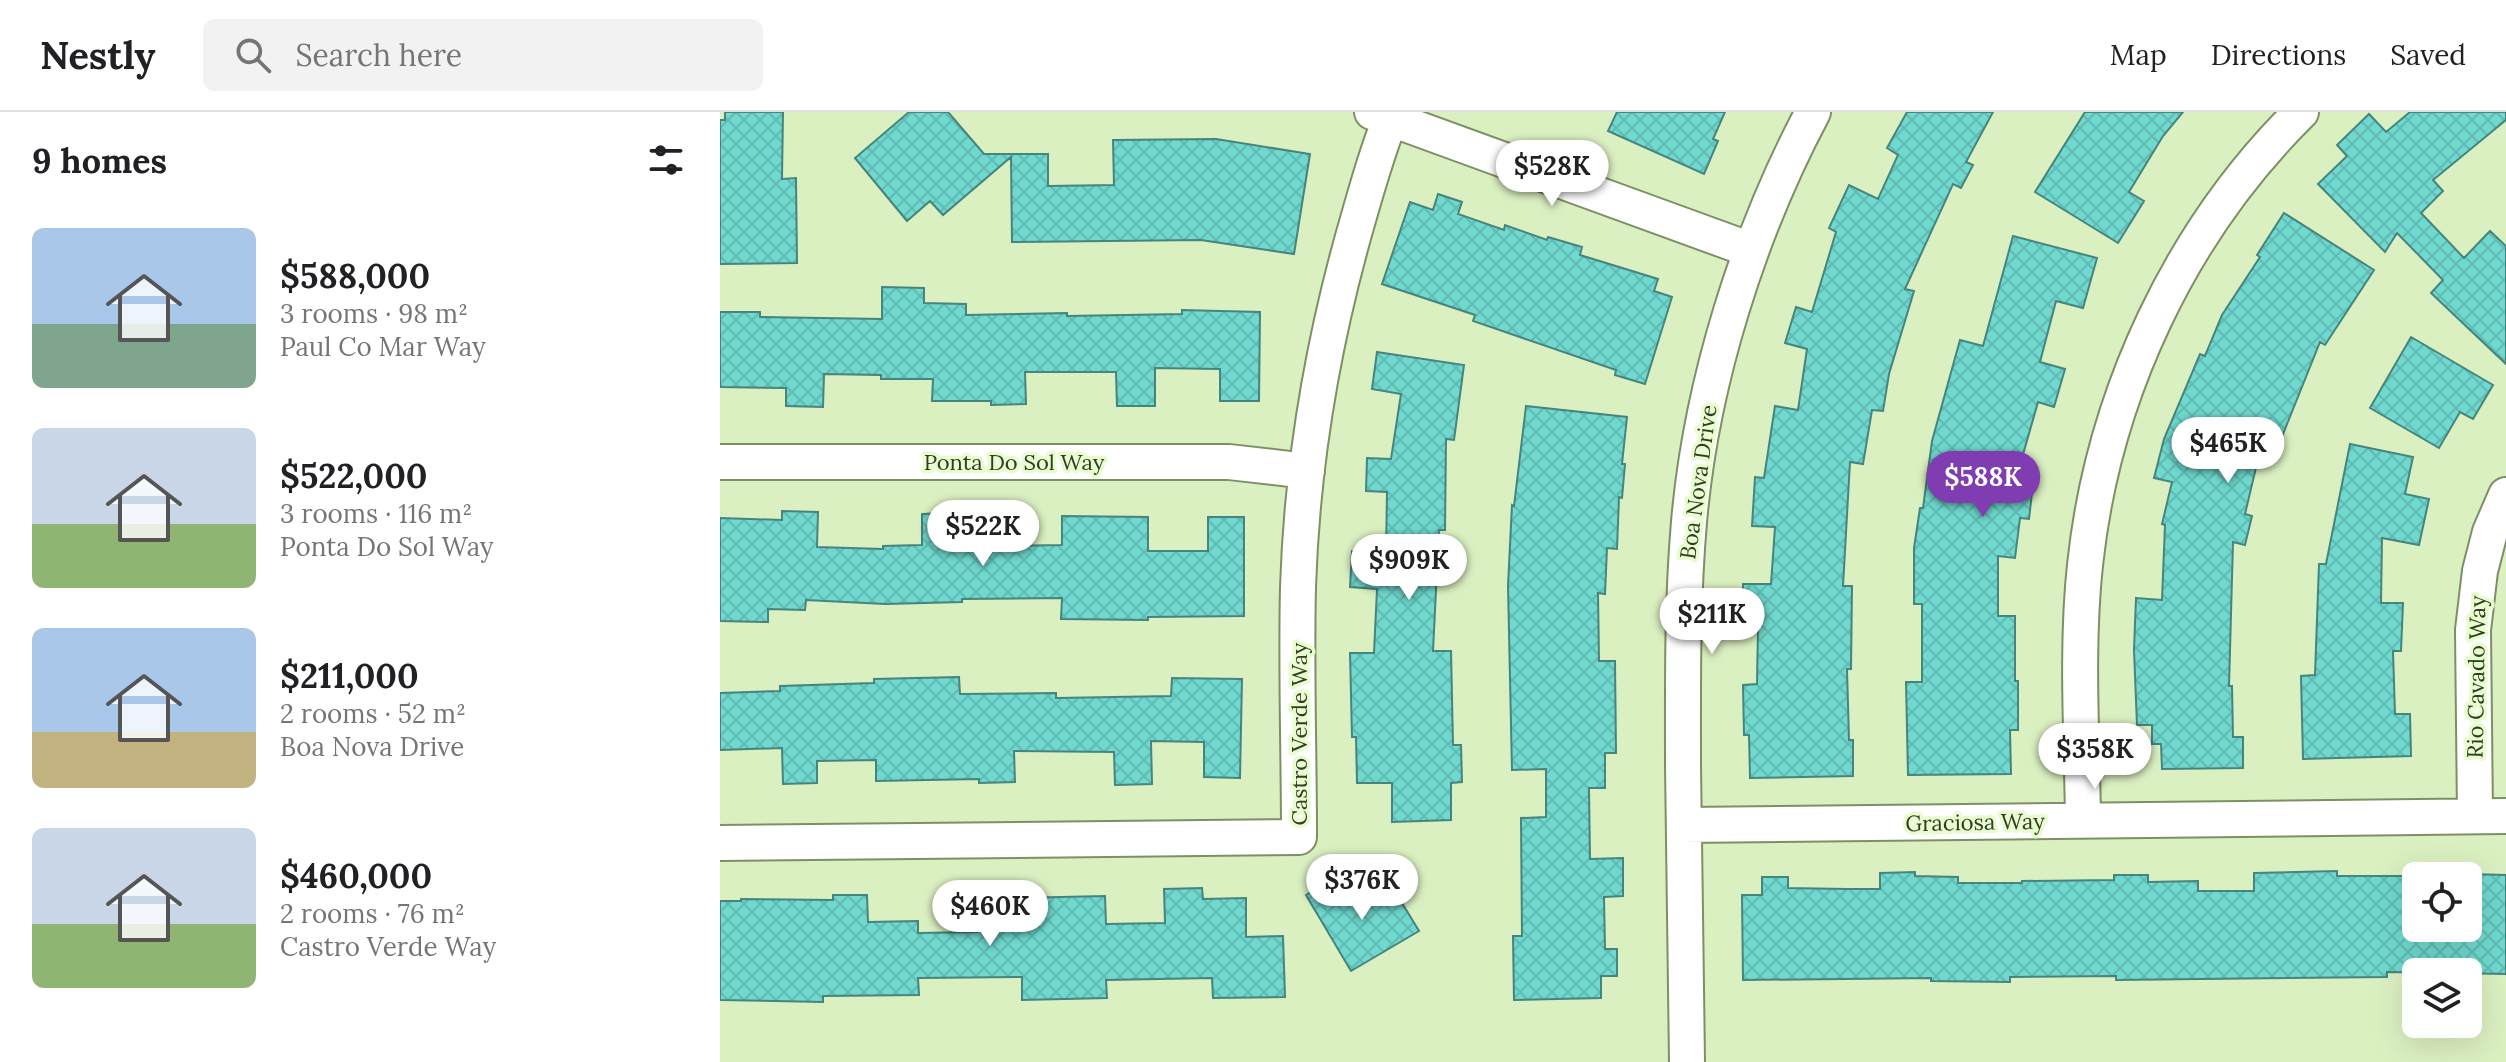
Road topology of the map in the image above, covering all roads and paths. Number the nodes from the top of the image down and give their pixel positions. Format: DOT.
graph roads {
  1 [pos="1813,112"];
  2 [pos="2301,112"];
  3 [pos="1385,114"];
  4 [pos="1751,250"];
  5 [pos="720,462"];
  6 [pos="1307,471"];
  7 [pos="2506,495"];
  8 [pos="2490,816"];
  9 [pos="2083,820"];
  10 [pos="1684,825"];
  11 [pos="720,843"];
  12 [pos="1687,1062"];
  1 -- 4 [label="street, Boa Nova Drive"];
  2 -- 9 [label="street"];
  3 -- 4 [label="street"];
  3 -- 6 [label="street, Castro Verde Way"];
  4 -- 10 [label="street, Boa Nova Drive"];
  5 -- 6 [label="street, Ponta Do Sol Way"];
  6 -- 11 [label="street, Castro Verde Way"];
  7 -- 8 [label="street, Rio Cavado Way"];
  8 -- 9 [label="street, Graciosa Way"];
  9 -- 10 [label="street, Graciosa Way"];
  10 -- 12 [label="street, Boa Nova Drive"];
}
